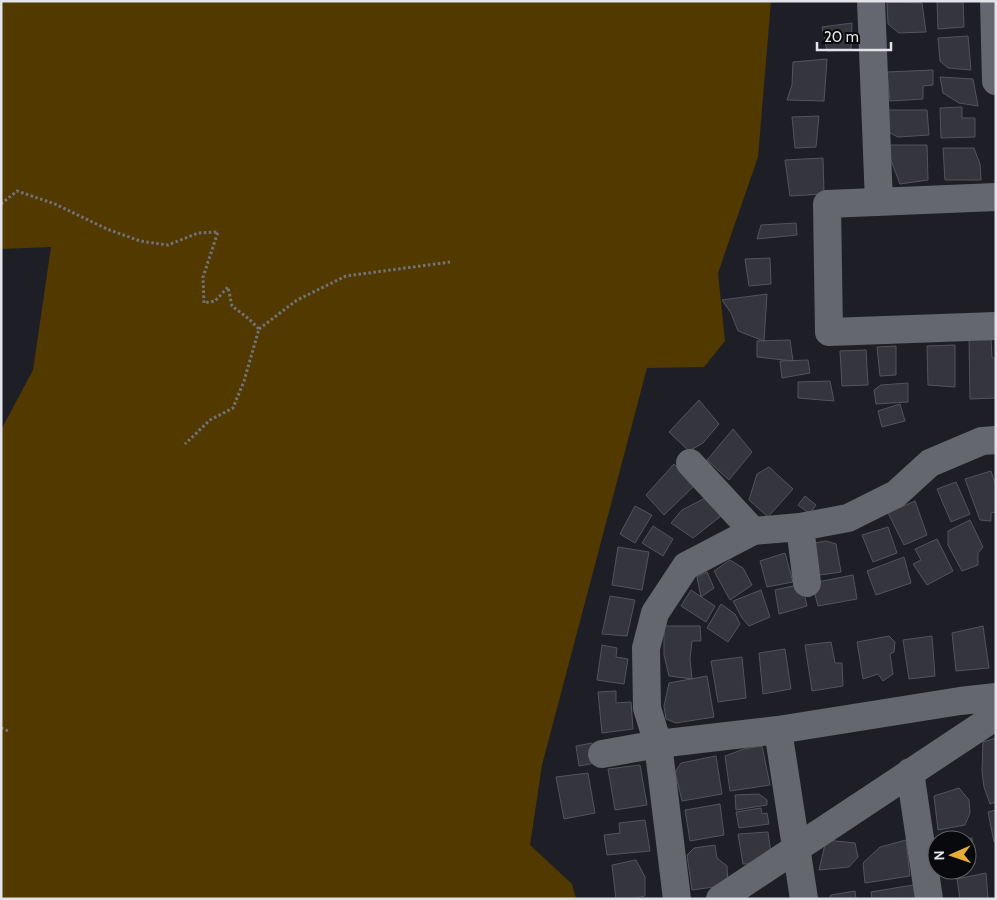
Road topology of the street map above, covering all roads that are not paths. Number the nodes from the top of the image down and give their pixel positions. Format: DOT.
graph roads {
  1 [pos="872,1"];
  2 [pos="994,1"];
  3 [pos="996,81"];
  4 [pos="996,197"];
  5 [pos="879,202"];
  6 [pos="996,326"];
  7 [pos="996,440"];
  8 [pos="690,463"];
  9 [pos="800,527"];
  10 [pos="753,531"];
  11 [pos="807,583"];
  12 [pos="996,697"];
  13 [pos="996,716"];
  14 [pos="778,730"];
  15 [pos="658,744"];
  16 [pos="602,754"];
  17 [pos="910,772"];
  18 [pos="797,848"];
  19 [pos="677,899"];
  20 [pos="720,899"];
  21 [pos="804,899"];
  22 [pos="929,899"];
  1 -- 5 [label="street"];
  2 -- 3 [label="street"];
  4 -- 5 [label="street"];
  5 -- 6 [label="street"];
  7 -- 9 [label="street"];
  8 -- 10 [label="street"];
  9 -- 10 [label="street"];
  9 -- 11 [label="street"];
  10 -- 15 [label="street"];
  12 -- 14 [label="street"];
  13 -- 17 [label="street"];
  14 -- 15 [label="street"];
  14 -- 18 [label="street"];
  15 -- 16 [label="street"];
  15 -- 19 [label="street"];
  17 -- 18 [label="street"];
  17 -- 22 [label="street"];
  18 -- 20 [label="street"];
  18 -- 21 [label="street"];
}
